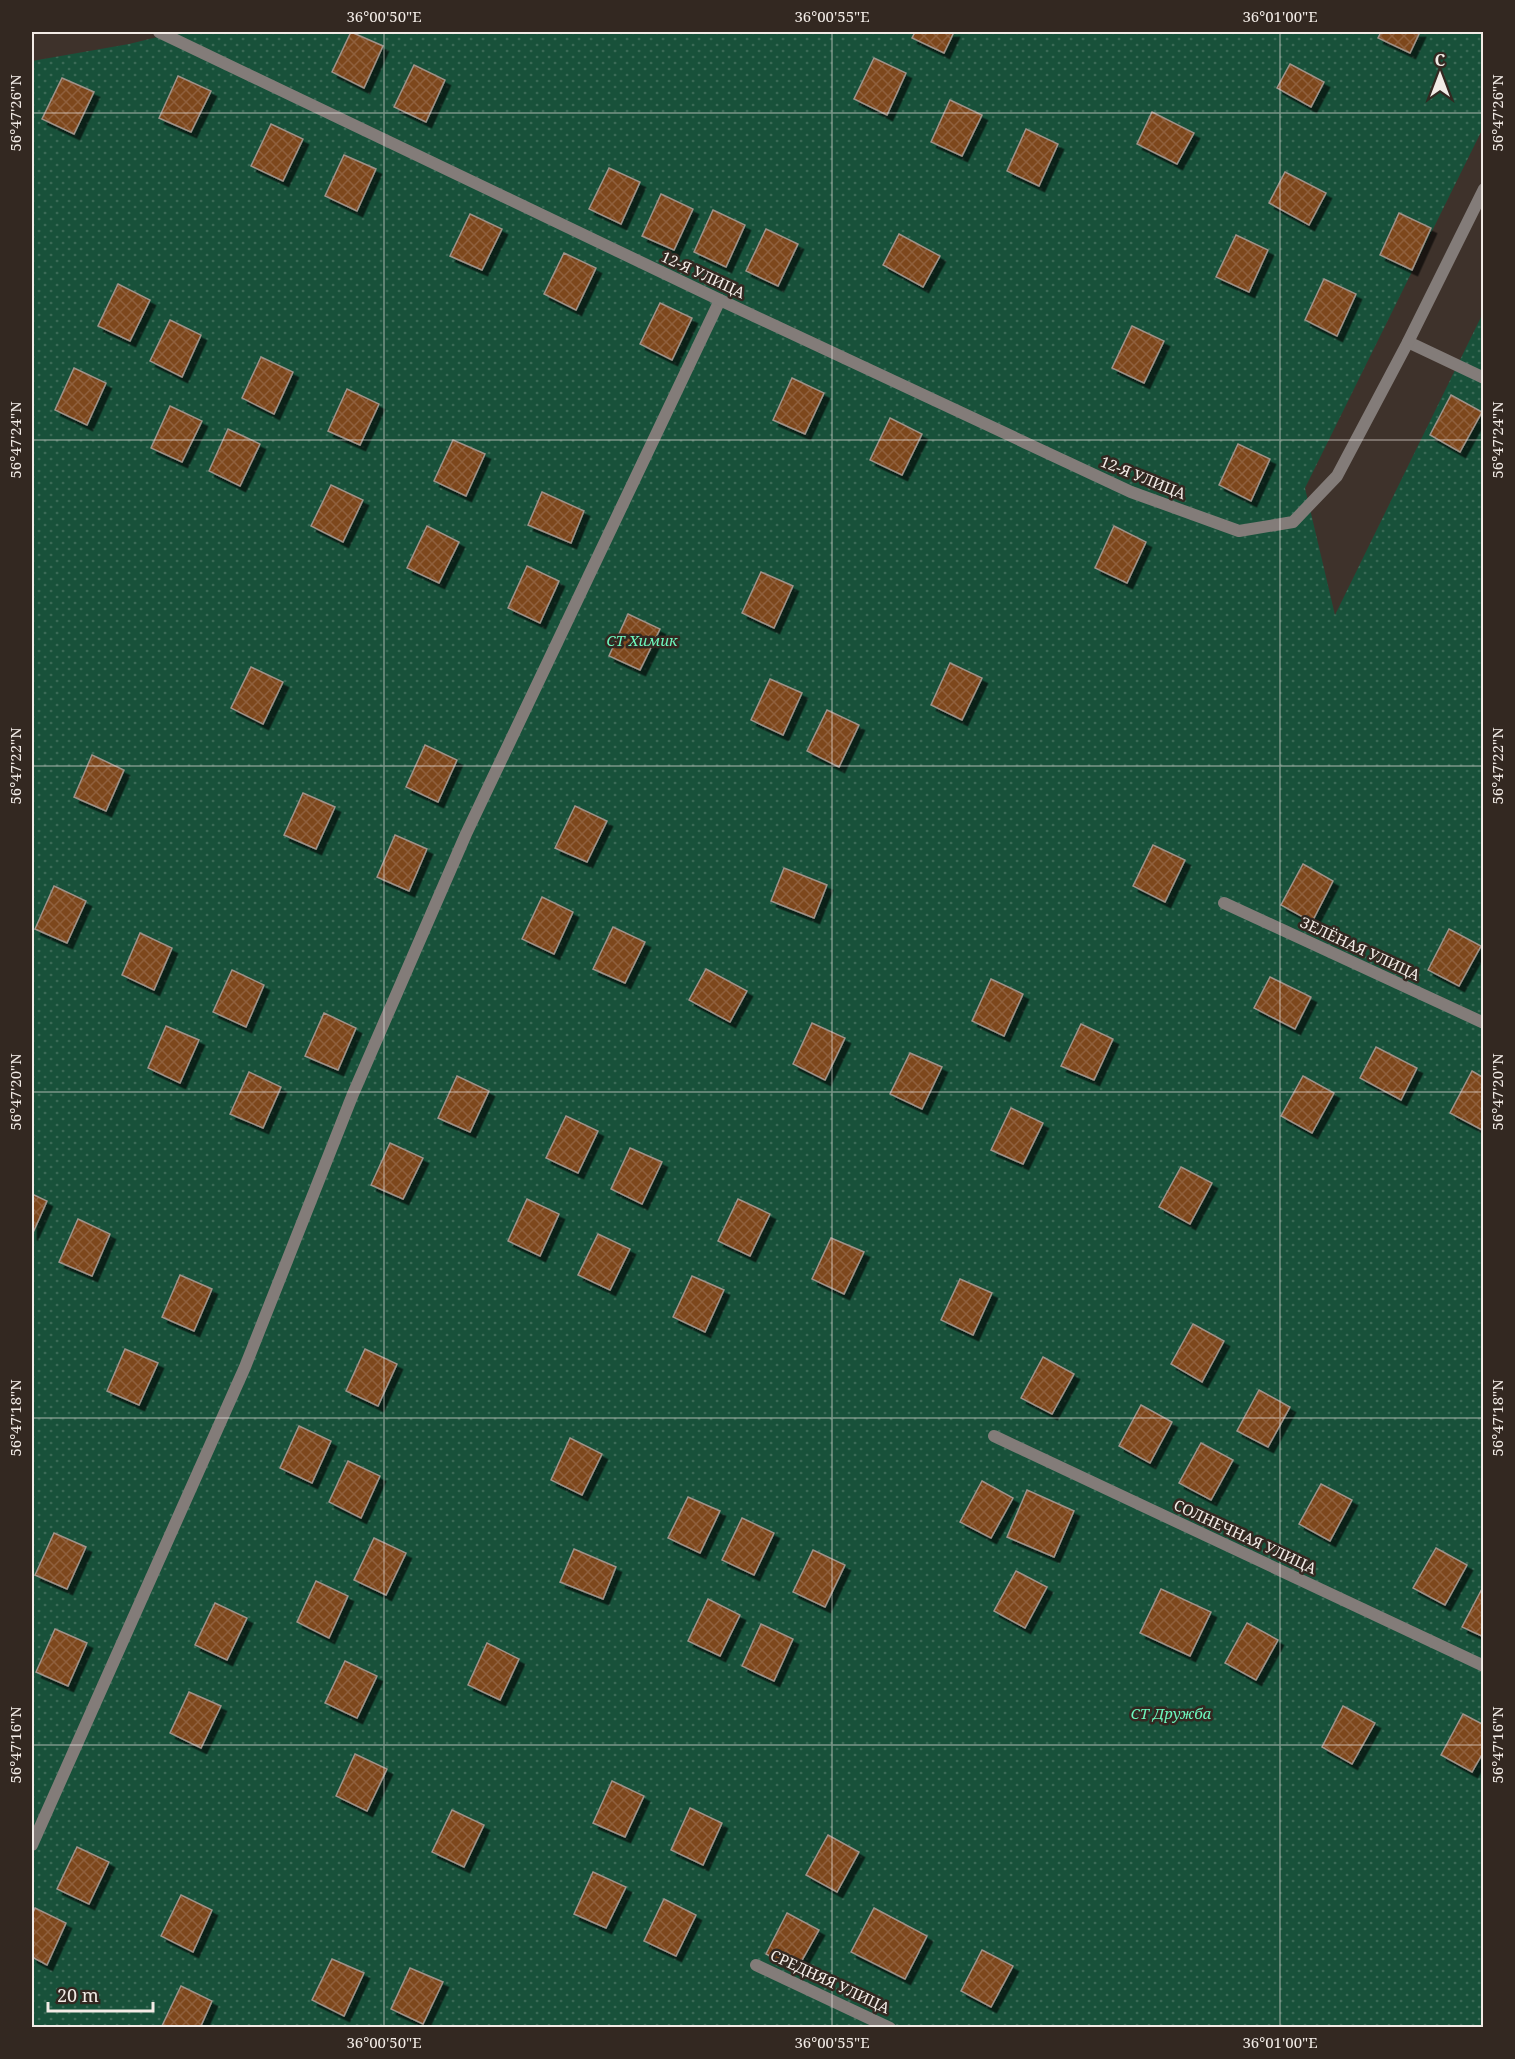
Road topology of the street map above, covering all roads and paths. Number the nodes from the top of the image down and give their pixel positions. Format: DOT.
graph roads {
  1 [pos="159,32"];
  2 [pos="1484,189"];
  3 [pos="720,300"];
  4 [pos="1408,342"];
  5 [pos="1484,378"];
  6 [pos="1224,903"];
  7 [pos="1484,1023"];
  8 [pos="994,1436"];
  9 [pos="1484,1666"];
  10 [pos="32,1845"];
  11 [pos="756,1965"];
  12 [pos="890,2028"];
  1 -- 3 [label="street, 12-Я УЛИЦА"];
  2 -- 4 [label="street"];
  3 -- 4 [label="street, 12-Я УЛИЦА"];
  3 -- 10 [label="street"];
  4 -- 5 [label="street"];
  6 -- 7 [label="street, ЗЕЛЁНАЯ УЛИЦА"];
  8 -- 9 [label="street, СОЛНЕЧНАЯ УЛИЦА"];
  11 -- 12 [label="street, СРЕДНЯЯ УЛИЦА"];
}
